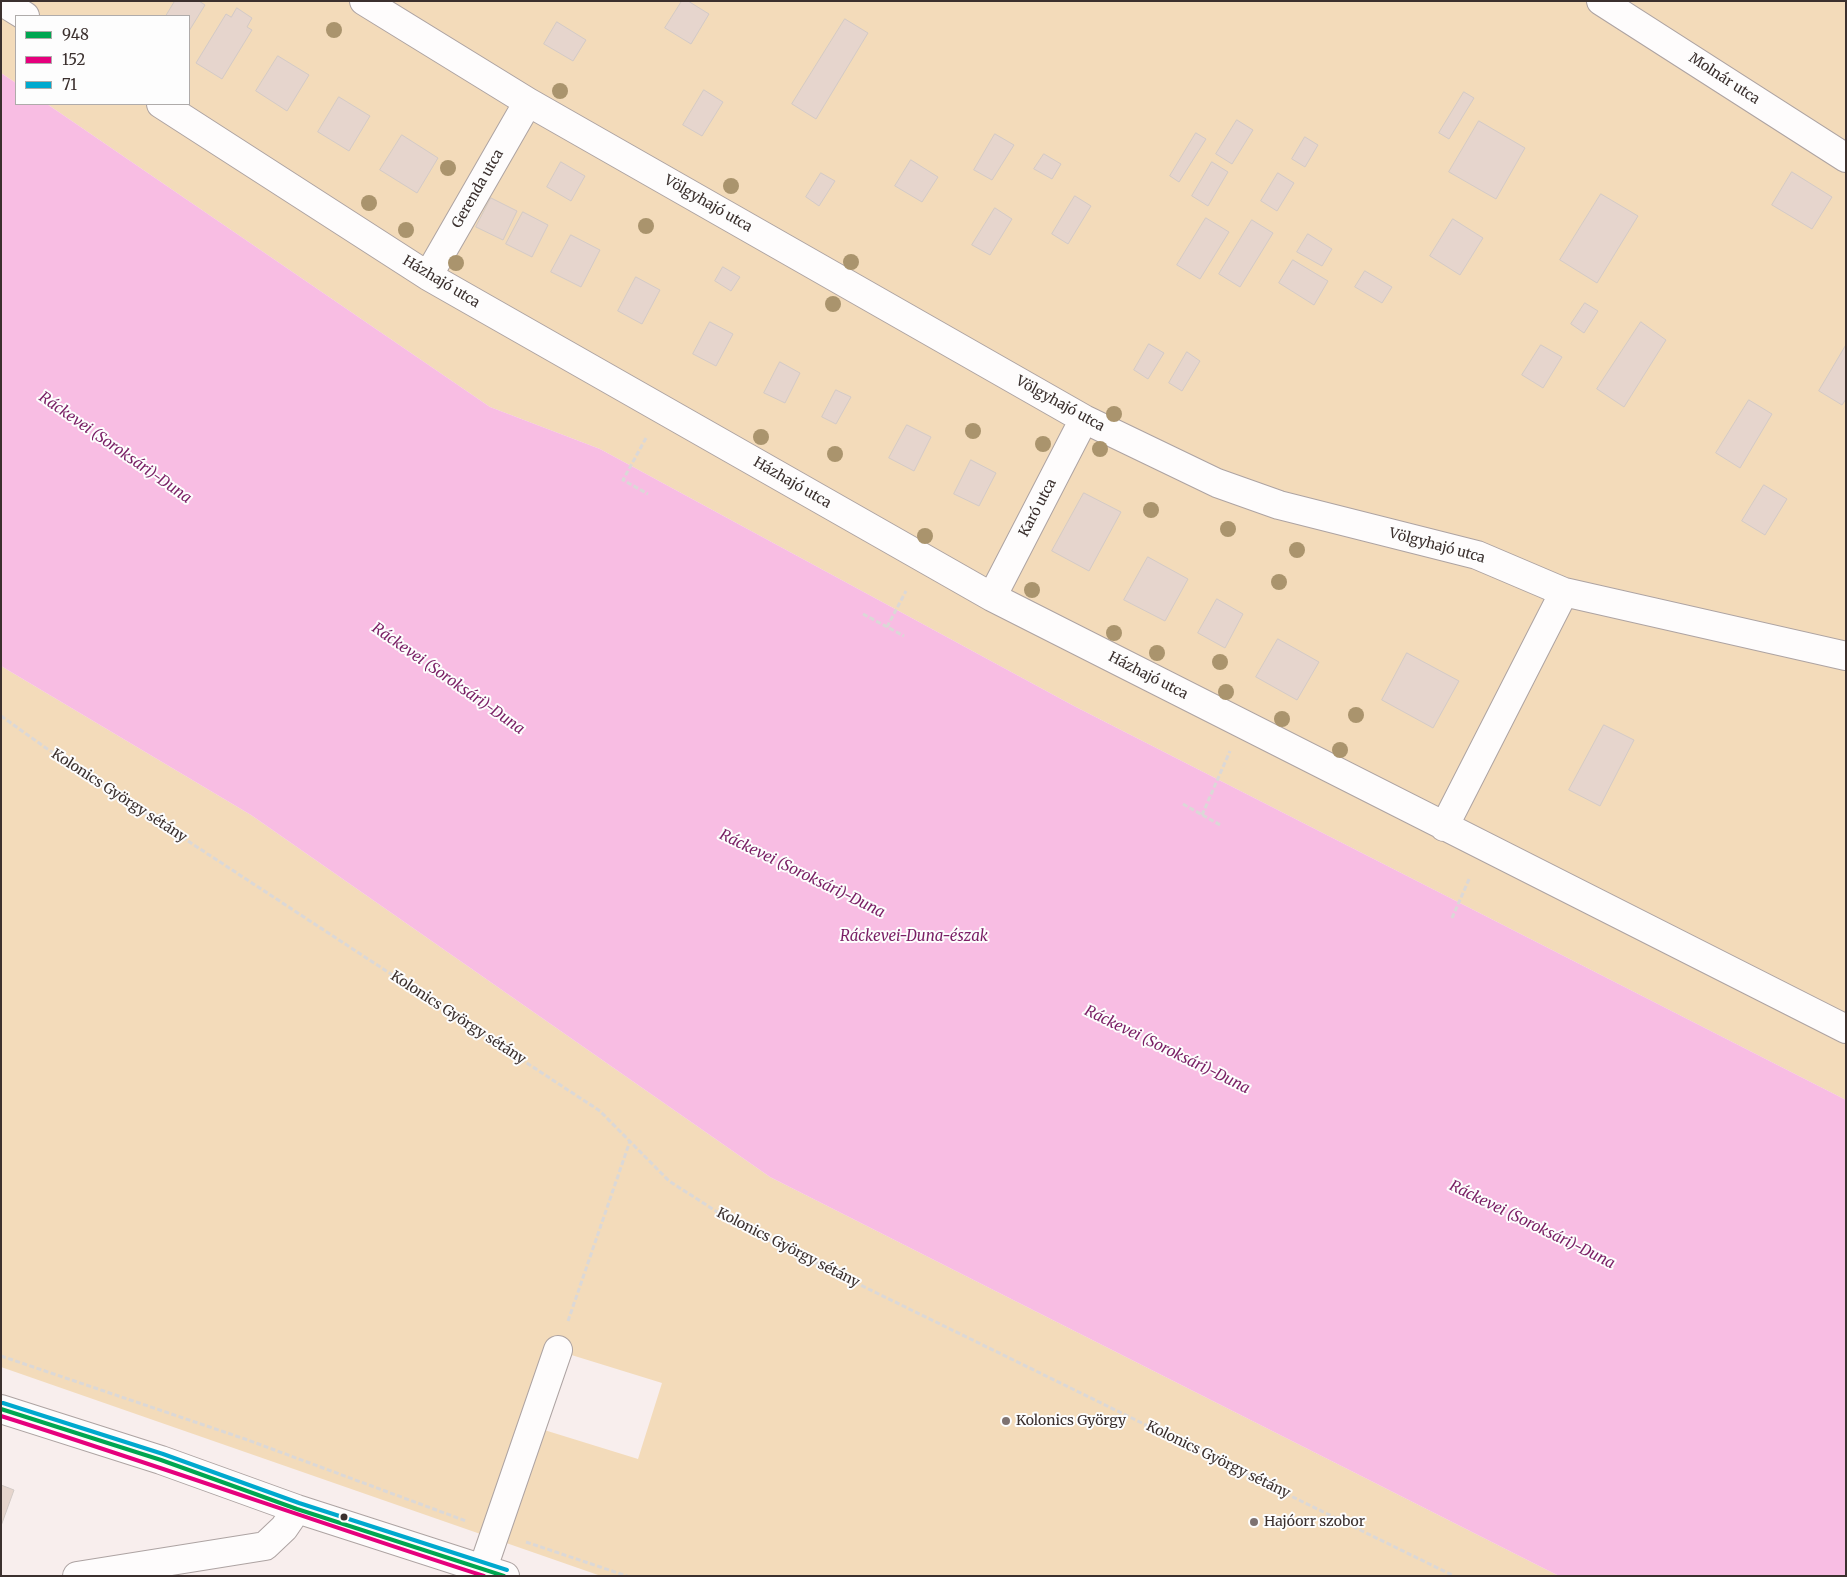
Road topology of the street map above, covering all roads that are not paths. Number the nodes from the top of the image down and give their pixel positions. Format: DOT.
graph roads {
  1 [pos="1,1"];
  2 [pos="364,1"];
  3 [pos="1602,1"];
  4 [pos="23,15"];
  5 [pos="528,102"];
  6 [pos="163,105"];
  7 [pos="1846,158"];
  8 [pos="428,276"];
  9 [pos="1084,419"];
  10 [pos="1564,592"];
  11 [pos="992,597"];
  12 [pos="1846,656"];
  13 [pos="1444,827"];
  14 [pos="1846,1029"];
  15 [pos="558,1350"];
  16 [pos="1,1409"];
  17 [pos="297,1509"];
  18 [pos="494,1572"];
  19 [pos="77,1576"];
  1 -- 4 [label="street"];
  2 -- 5 [label="street, Völgyhajó utca"];
  3 -- 7 [label="street, Molnár utca"];
  5 -- 8 [label="street, Gerenda utca"];
  5 -- 9 [label="street, Völgyhajó utca"];
  6 -- 8 [label="street, Házhajó utca"];
  8 -- 11 [label="street, Házhajó utca"];
  9 -- 10 [label="street, Völgyhajó utca"];
  9 -- 11 [label="street, Karó utca"];
  10 -- 12 [label="street, Völgyhajó utca"];
  10 -- 13 [label="street"];
  11 -- 13 [label="street, Házhajó utca"];
  13 -- 14 [label="street, Házhajó utca"];
  15 -- 18 [label="street"];
  16 -- 17 [label="street"];
  17 -- 18 [label="street"];
  17 -- 19 [label="street"];
}
